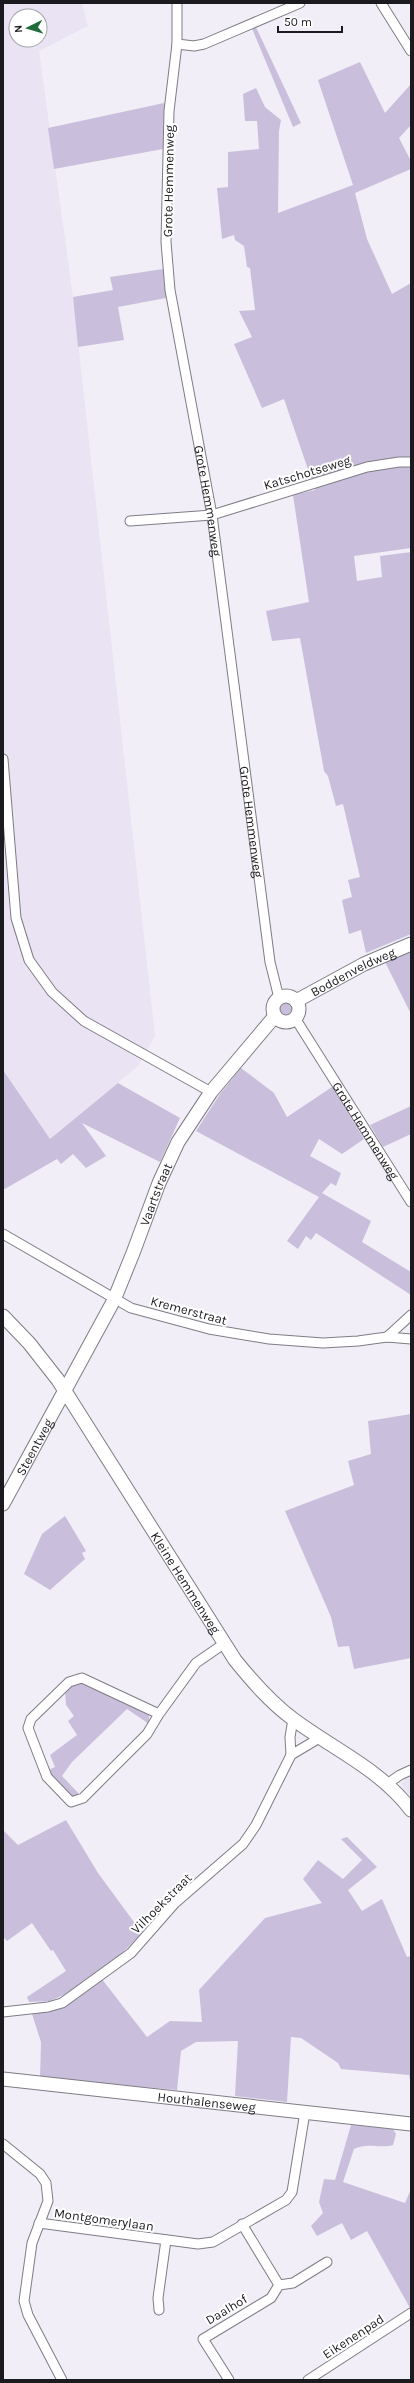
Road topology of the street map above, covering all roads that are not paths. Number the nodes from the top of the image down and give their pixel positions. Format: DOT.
graph roads {
  1 [pos="177,3"];
  2 [pos="300,3"];
  3 [pos="381,3"];
  4 [pos="177,44"];
  5 [pos="411,51"];
  6 [pos="411,462"];
  7 [pos="212,515"];
  8 [pos="130,521"];
  9 [pos="3,760"];
  10 [pos="411,944"];
  11 [pos="279,998"];
  12 [pos="296,1001"];
  13 [pos="275,1016"];
  14 [pos="295,1018"];
  15 [pos="211,1092"];
  16 [pos="411,1202"];
  17 [pos="3,1234"];
  18 [pos="114,1300"];
  19 [pos="411,1315"];
  20 [pos="3,1316"];
  21 [pos="387,1337"];
  22 [pos="411,1340"];
  23 [pos="63,1389"];
  24 [pos="3,1504"];
  25 [pos="225,1643"];
  26 [pos="160,1714"];
  27 [pos="293,1719"];
  28 [pos="321,1737"];
  29 [pos="291,1755"];
  30 [pos="411,1770"];
  31 [pos="387,1784"];
  32 [pos="411,1810"];
  33 [pos="3,2012"];
  34 [pos="3,2079"];
  35 [pos="304,2112"];
  36 [pos="411,2124"];
  37 [pos="3,2144"];
  38 [pos="39,2223"];
  39 [pos="242,2224"];
  40 [pos="166,2240"];
  41 [pos="327,2262"];
  42 [pos="279,2285"];
  43 [pos="159,2310"];
  44 [pos="411,2313"];
  45 [pos="62,2380"];
  46 [pos="229,2380"];
  47 [pos="308,2380"];
  1 -- 4 [label="street, Grote Hemmenweg"];
  2 -- 4 [label="street"];
  3 -- 5 [label="street"];
  4 -- 7 [label="street, Grote Hemmenweg"];
  6 -- 7 [label="street, Katschotseweg"];
  7 -- 8 [label="street, Katschotseweg"];
  7 -- 11 [label="street, Grote Hemmenweg"];
  9 -- 15 [label="street"];
  10 -- 12 [label="street, Boddenveldweg"];
  11 -- 12 [label="street"];
  11 -- 13 [label="street, Grote Hemmenweg"];
  12 -- 14 [label="street"];
  13 -- 14 [label="street"];
  13 -- 15 [label="street, Vaartstraat"];
  14 -- 16 [label="street, Grote Hemmenweg"];
  15 -- 18 [label="street, Vaartstraat"];
  17 -- 18 [label="street, Kremerstraat"];
  18 -- 21 [label="street, Kremerstraat"];
  18 -- 23 [label="street, Vaartstraat"];
  19 -- 21 [label="street"];
  20 -- 23 [label="street, Kleine Hemmenweg"];
  21 -- 22 [label="street, Kremerstraat"];
  23 -- 24 [label="street, Steentweg"];
  23 -- 25 [label="street, Kleine Hemmenweg"];
  25 -- 26 [label="street"];
  25 -- 27 [label="street, Kleine Hemmenweg"];
  26 -- 26 [label="street"];
  27 -- 28 [label="street, Kleine Hemmenweg"];
  27 -- 29 [label="street, Vilhoekstraat"];
  28 -- 29 [label="street"];
  28 -- 31 [label="street, Kleine Hemmenweg"];
  29 -- 33 [label="street, Vilhoekstraat"];
  30 -- 31 [label="street"];
  31 -- 32 [label="street, Kleine Hemmenweg"];
  34 -- 35 [label="street, Houthalenseweg"];
  35 -- 36 [label="street, Houthalenseweg"];
  35 -- 39 [label="street, Montgomerylaan"];
  37 -- 38 [label="street"];
  38 -- 40 [label="street, Montgomerylaan"];
  38 -- 45 [label="street"];
  39 -- 40 [label="street, Montgomerylaan"];
  39 -- 42 [label="street"];
  40 -- 43 [label="street, Montgomerylaan"];
  41 -- 42 [label="street"];
  42 -- 46 [label="street, Daalhof"];
  44 -- 47 [label="street, Eikenenpad"];
}
